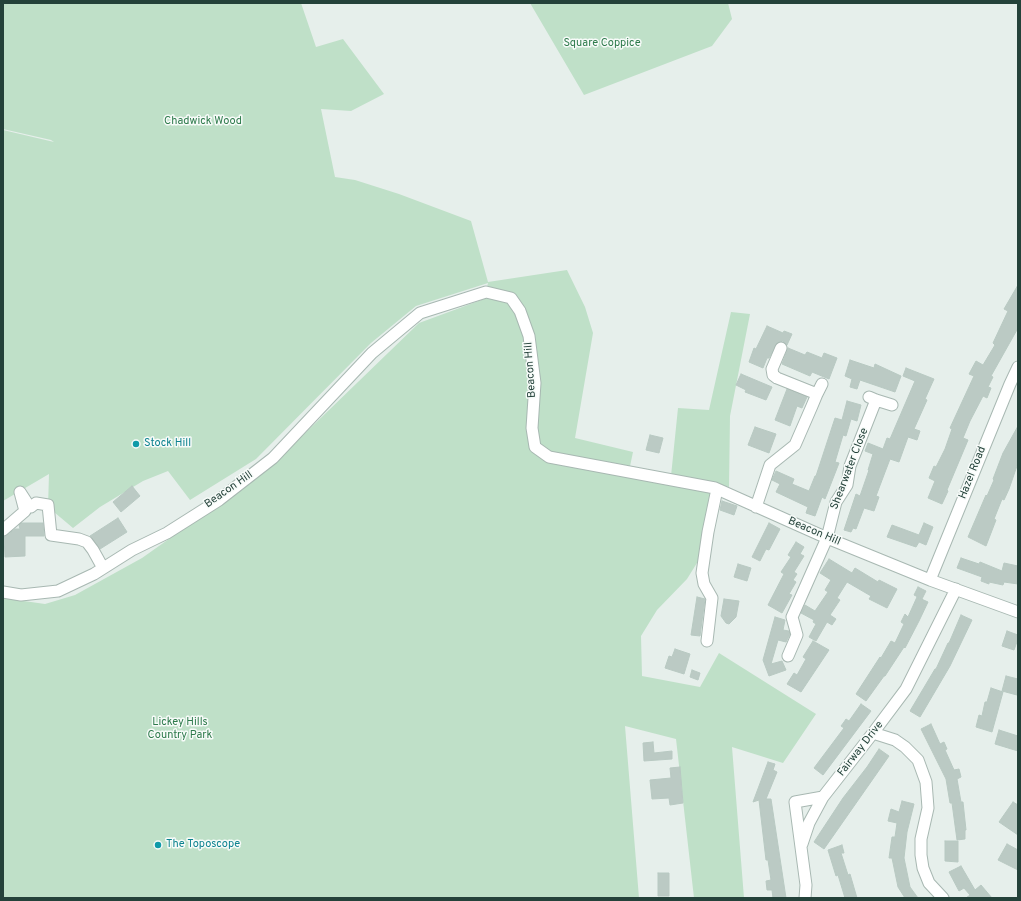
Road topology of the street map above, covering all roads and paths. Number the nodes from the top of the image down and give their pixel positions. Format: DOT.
graph roads {
  1 [pos="781,348"];
  2 [pos="1018,367"];
  3 [pos="1014,382"];
  4 [pos="892,404"];
  5 [pos="718,489"];
  6 [pos="756,507"];
  7 [pos="3,530"];
  8 [pos="827,538"];
  9 [pos="103,568"];
  10 [pos="930,580"];
  11 [pos="956,589"];
  12 [pos="3,592"];
  13 [pos="1018,612"];
  14 [pos="707,641"];
  15 [pos="788,656"];
  16 [pos="873,733"];
  17 [pos="823,797"];
  18 [pos="801,845"];
  19 [pos="805,898"];
  20 [pos="943,898"];
  1 -- 6 [label="street"];
  2 -- 3 [label="street, Hazel Road"];
  3 -- 10 [label="street, Hazel Road"];
  4 -- 8 [label="street, Shearwater Close"];
  5 -- 6 [label="street, Beacon Hill"];
  5 -- 9 [label="street, Beacon Hill"];
  5 -- 14 [label="street"];
  6 -- 8 [label="street, Beacon Hill"];
  7 -- 9 [label="street"];
  8 -- 10 [label="street, Beacon Hill"];
  8 -- 15 [label="street, Shearwater Close"];
  9 -- 12 [label="street, Beacon Hill"];
  10 -- 11 [label="street, Beacon Hill"];
  11 -- 13 [label="street, Beacon Hill"];
  11 -- 16 [label="street, Fairway Drive"];
  16 -- 17 [label="street, Fairway Drive"];
  16 -- 20 [label="street"];
  17 -- 18 [label="street, Fairway Drive"];
  17 -- 18 [label="street"];
  18 -- 19 [label="street"];
}
